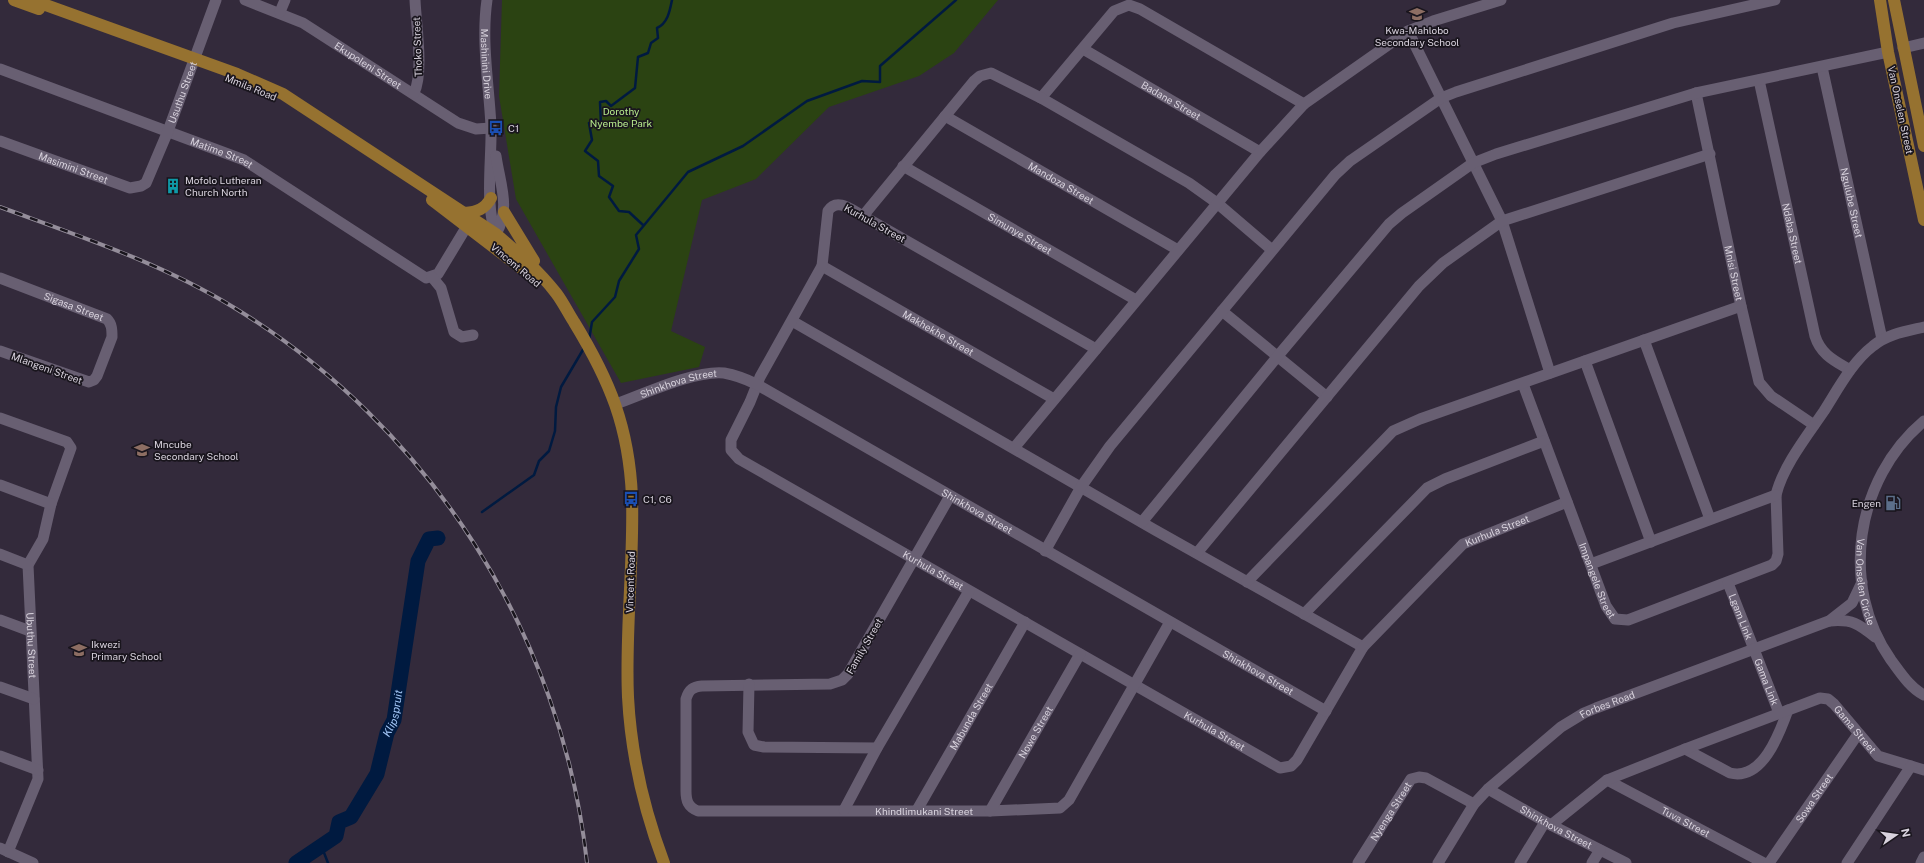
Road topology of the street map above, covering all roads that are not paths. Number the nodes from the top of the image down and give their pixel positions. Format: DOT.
graph roads {
  1 [pos="14,0"];
  2 [pos="32,0"];
  3 [pos="216,0"];
  4 [pos="245,0"];
  5 [pos="285,0"];
  6 [pos="415,0"];
  7 [pos="487,0"];
  8 [pos="1501,0"];
  9 [pos="1775,0"];
  10 [pos="1880,0"];
  11 [pos="1894,0"];
  12 [pos="1485,2"];
  13 [pos="1124,3"];
  14 [pos="280,12"];
  15 [pos="1408,31"];
  16 [pos="1924,43"];
  17 [pos="1903,48"];
  18 [pos="1083,49"];
  19 [pos="1888,52"];
  20 [pos="194,62"];
  21 [pos="1822,67"];
  22 [pos="0,70"];
  23 [pos="1759,80"];
  24 [pos="1696,93"];
  25 [pos="414,94"];
  26 [pos="1041,98"];
  27 [pos="1441,98"];
  28 [pos="1304,104"];
  29 [pos="945,116"];
  30 [pos="327,124"];
  31 [pos="491,128"];
  32 [pos="168,131"];
  33 [pos="0,141"];
  34 [pos="1924,146"];
  35 [pos="1260,152"];
  36 [pos="1710,154"];
  37 [pos="1473,163"];
  38 [pos="903,166"];
  39 [pos="146,183"];
  40 [pos="491,198"];
  41 [pos="1217,203"];
  42 [pos="504,212"];
  43 [pos="465,213"];
  44 [pos="863,216"];
  45 [pos="1924,220"];
  46 [pos="1502,221"];
  47 [pos="467,226"];
  48 [pos="496,234"];
  49 [pos="482,237"];
  50 [pos="1178,250"];
  51 [pos="1272,250"];
  52 [pos="822,266"];
  53 [pos="531,275"];
  54 [pos="432,277"];
  55 [pos="543,277"];
  56 [pos="0,278"];
  57 [pos="1136,300"];
  58 [pos="1741,306"];
  59 [pos="566,311"];
  60 [pos="1222,311"];
  61 [pos="792,321"];
  62 [pos="1924,327"];
  63 [pos="474,335"];
  64 [pos="1882,339"];
  65 [pos="1644,340"];
  66 [pos="1096,349"];
  67 [pos="0,351"];
  68 [pos="1277,357"];
  69 [pos="1585,361"];
  70 [pos="1850,370"];
  71 [pos="1550,373"];
  72 [pos="94,380"];
  73 [pos="756,384"];
  74 [pos="1523,384"];
  75 [pos="1327,397"];
  76 [pos="1054,399"];
  77 [pos="616,404"];
  78 [pos="0,418"];
  79 [pos="1924,421"];
  80 [pos="1814,425"];
  81 [pos="1544,441"];
  82 [pos="1014,448"];
  83 [pos="0,485"];
  84 [pos="1081,487"];
  85 [pos="1776,495"];
  86 [pos="950,496"];
  87 [pos="1567,502"];
  88 [pos="51,504"];
  89 [pos="1710,519"];
  90 [pos="1142,522"];
  91 [pos="1651,542"];
  92 [pos="1045,550"];
  93 [pos="1197,553"];
  94 [pos="0,554"];
  95 [pos="914,559"];
  96 [pos="1591,564"];
  97 [pos="28,565"];
  98 [pos="1247,582"];
  99 [pos="1862,582"];
  100 [pos="1728,583"];
  101 [pos="969,591"];
  102 [pos="1304,614"];
  103 [pos="0,620"];
  104 [pos="1829,621"];
  105 [pos="1025,622"];
  106 [pos="1170,622"];
  107 [pos="30,631"];
  108 [pos="1878,640"];
  109 [pos="1363,647"];
  110 [pos="1754,649"];
  111 [pos="1080,654"];
  112 [pos="749,684"];
  113 [pos="1134,685"];
  114 [pos="0,687"];
  115 [pos="689,691"];
  116 [pos="1924,695"];
  117 [pos="34,699"];
  118 [pos="1326,710"];
  119 [pos="1783,712"];
  120 [pos="1858,734"];
  121 [pos="878,748"];
  122 [pos="1685,748"];
  123 [pos="0,756"];
  124 [pos="1911,766"];
  125 [pos="38,770"];
  126 [pos="1924,770"];
  127 [pos="1607,780"];
  128 [pos="1488,789"];
  129 [pos="1474,804"];
  130 [pos="844,810"];
  131 [pos="917,810"];
  132 [pos="990,811"];
  133 [pos="1548,823"];
  134 [pos="4,850"];
  135 [pos="1600,850"];
  136 [pos="1924,857"];
  137 [pos="33,863"];
  138 [pos="664,863"];
  139 [pos="1358,863"];
  140 [pos="1438,863"];
  141 [pos="1520,863"];
  142 [pos="1592,863"];
  143 [pos="1626,863"];
  144 [pos="1764,863"];
  145 [pos="1769,863"];
  146 [pos="1847,863"];
  147 [pos="1921,863"];
  1 -- 20 [label="main road, Mmila Road"];
  2 -- 20 [label="main road, Mmila Road"];
  3 -- 20 [label="street, Usuthu Street"];
  4 -- 14 [label="street, Ekupoleni Street"];
  5 -- 14 [label="street"];
  6 -- 25 [label="street, Thoko Street"];
  7 -- 31 [label="street, Mashinini Drive"];
  8 -- 12 [label="street"];
  9 -- 27 [label="street"];
  10 -- 19 [label="main road, Van Onselen Street"];
  11 -- 17 [label="main road, Van Onselen Street"];
  12 -- 15 [label="street"];
  13 -- 18 [label="street"];
  13 -- 28 [label="street"];
  14 -- 25 [label="street, Ekupoleni Street"];
  15 -- 27 [label="street"];
  15 -- 28 [label="street"];
  16 -- 17 [label="street"];
  17 -- 34 [label="main road, Van Onselen Street"];
  18 -- 26 [label="street"];
  18 -- 35 [label="street, Badane Street"];
  19 -- 21 [label="street"];
  19 -- 45 [label="main road, Van Onselen Street"];
  20 -- 30 [label="main road, Mmila Road"];
  20 -- 32 [label="street, Usuthu Street"];
  21 -- 23 [label="street"];
  21 -- 64 [label="street, Ngulube Street"];
  22 -- 32 [label="street, Matime Street"];
  23 -- 24 [label="street"];
  23 -- 70 [label="street, Ndaba Street"];
  24 -- 36 [label="street, Mnisi Street"];
  24 -- 37 [label="street"];
  25 -- 31 [label="street, Ekupoleni Street"];
  26 -- 29 [label="street"];
  26 -- 41 [label="street"];
  27 -- 37 [label="street"];
  27 -- 51 [label="street"];
  28 -- 35 [label="street"];
  29 -- 38 [label="street"];
  29 -- 50 [label="street, Mandoza Street"];
  30 -- 43 [label="main road, Mmila Road"];
  30 -- 47 [label="main road, Mmila Road"];
  31 -- 40 [label="street, Mashinini Drive"];
  31 -- 42 [label="street, Mashinini Drive"];
  32 -- 39 [label="street, Usuthu Street"];
  32 -- 54 [label="street, Matime Street"];
  33 -- 39 [label="street, Masimini Street"];
  35 -- 41 [label="street"];
  36 -- 46 [label="street"];
  36 -- 58 [label="street, Mnisi Street"];
  37 -- 46 [label="street"];
  37 -- 68 [label="street"];
  38 -- 44 [label="street"];
  38 -- 57 [label="street, Simunye Street"];
  40 -- 43 [label="main road"];
  40 -- 48 [label="street, Mashinini Drive"];
  41 -- 50 [label="street"];
  41 -- 51 [label="street"];
  42 -- 48 [label="street, Mashinini Drive"];
  42 -- 55 [label="main road"];
  43 -- 48 [label="main road, Mmila Road"];
  44 -- 52 [label="street, Kurhula Street"];
  44 -- 66 [label="street, Kurhula Street"];
  46 -- 71 [label="street"];
  46 -- 75 [label="street"];
  47 -- 49 [label="main road, Mmila Road"];
  47 -- 54 [label="street"];
  48 -- 49 [label="street"];
  48 -- 53 [label="street, Mashinini Drive"];
  48 -- 55 [label="main road, Vincent Road"];
  49 -- 53 [label="main road, Vincent Road"];
  50 -- 57 [label="street"];
  51 -- 60 [label="street"];
  52 -- 61 [label="street, Kurhula Street"];
  52 -- 76 [label="street, Makhekhe Street"];
  53 -- 59 [label="main road, Vincent Road"];
  54 -- 63 [label="street"];
  55 -- 59 [label="main road, Vincent Road"];
  56 -- 72 [label="street, Sigasa Street"];
  57 -- 66 [label="street"];
  58 -- 65 [label="street"];
  58 -- 80 [label="street, Mnisi Street"];
  59 -- 77 [label="main road, Vincent Road"];
  60 -- 68 [label="street"];
  60 -- 84 [label="street"];
  61 -- 73 [label="street, Kurhula Street"];
  61 -- 82 [label="street"];
  62 -- 64 [label="street"];
  64 -- 70 [label="street"];
  65 -- 69 [label="street"];
  65 -- 89 [label="street"];
  66 -- 76 [label="street"];
  67 -- 72 [label="street, Mlangeni Street"];
  68 -- 75 [label="street"];
  68 -- 90 [label="street"];
  69 -- 71 [label="street"];
  69 -- 91 [label="street"];
  70 -- 80 [label="street"];
  71 -- 74 [label="street"];
  73 -- 77 [label="street, Shinkhova Street"];
  73 -- 86 [label="street, Shinkhova Street"];
  73 -- 95 [label="street, Kurhula Street"];
  74 -- 81 [label="street, Impangele Street"];
  74 -- 98 [label="street"];
  75 -- 93 [label="street"];
  76 -- 82 [label="street"];
  77 -- 138 [label="main road, Vincent Road"];
  78 -- 88 [label="street"];
  79 -- 99 [label="street, Van Onselen Circle"];
  80 -- 85 [label="street"];
  81 -- 87 [label="street, Impangele Street"];
  81 -- 102 [label="street"];
  82 -- 84 [label="street"];
  83 -- 88 [label="street"];
  84 -- 90 [label="street"];
  84 -- 92 [label="street"];
  85 -- 89 [label="street"];
  85 -- 100 [label="street, Impangele Street"];
  86 -- 92 [label="street, Shinkhova Street"];
  86 -- 95 [label="street, Family Street"];
  87 -- 96 [label="street, Impangele Street"];
  87 -- 109 [label="street, Kurhula Street"];
  88 -- 97 [label="street"];
  89 -- 91 [label="street"];
  90 -- 93 [label="street"];
  91 -- 96 [label="street"];
  92 -- 106 [label="street, Shinkhova Street"];
  93 -- 98 [label="street"];
  94 -- 97 [label="street"];
  95 -- 101 [label="street, Kurhula Street"];
  95 -- 112 [label="street, Family Street"];
  96 -- 100 [label="street, Impangele Street"];
  97 -- 107 [label="street, Ubuthu Street"];
  98 -- 102 [label="street"];
  99 -- 104 [label="street, Forbes Road"];
  99 -- 108 [label="street, Van Onselen Circle"];
  100 -- 110 [label="street, Lgam Link"];
  101 -- 105 [label="street, Kurhula Street"];
  101 -- 121 [label="street"];
  102 -- 109 [label="street"];
  103 -- 107 [label="street"];
  104 -- 108 [label="street, Forbes Road"];
  104 -- 110 [label="street, Forbes Road"];
  105 -- 111 [label="street, Kurhula Street"];
  105 -- 131 [label="street, Mabunda Street"];
  106 -- 113 [label="street, Khindlimukani Street"];
  106 -- 118 [label="street, Shinkhova Street"];
  107 -- 117 [label="street, Ubuthu Street"];
  108 -- 116 [label="street, Van Onselen Circle"];
  109 -- 118 [label="street, Kurhula Street"];
  110 -- 119 [label="street, Gama Link"];
  110 -- 128 [label="street, Forbes Road"];
  111 -- 113 [label="street, Kurhula Street"];
  111 -- 132 [label="street, Nowe Street"];
  112 -- 115 [label="street, Family Street"];
  112 -- 121 [label="street"];
  113 -- 118 [label="street, Kurhula Street"];
  113 -- 132 [label="street, Khindlimukani Street"];
  114 -- 117 [label="street"];
  115 -- 130 [label="street, Khindlimukani Street"];
  117 -- 125 [label="street, Ubuthu Street"];
  119 -- 120 [label="street, Gama Street"];
  119 -- 122 [label="street, Gama Street"];
  119 -- 122 [label="street"];
  120 -- 124 [label="street, Gama Street"];
  120 -- 145 [label="street, Sowa Street"];
  121 -- 130 [label="street"];
  122 -- 127 [label="street, Gama Street"];
  123 -- 125 [label="street"];
  124 -- 126 [label="street, Gama Street"];
  124 -- 146 [label="street"];
  125 -- 134 [label="street, Ubuthu Street"];
  127 -- 133 [label="street, Gama Street"];
  127 -- 144 [label="street, Tuva Street"];
  128 -- 129 [label="street, Forbes Road"];
  128 -- 133 [label="street, Shinkhova Street"];
  129 -- 139 [label="street, Nyenga Street"];
  129 -- 140 [label="street, Forbes Road"];
  130 -- 131 [label="street, Khindlimukani Street"];
  131 -- 132 [label="street, Khindlimukani Street"];
  133 -- 135 [label="street, Shinkhova Street"];
  133 -- 141 [label="street, Gama Street"];
  134 -- 137 [label="street"];
  135 -- 142 [label="street"];
  135 -- 143 [label="street, Shinkhova Street"];
  136 -- 147 [label="street"];
}
